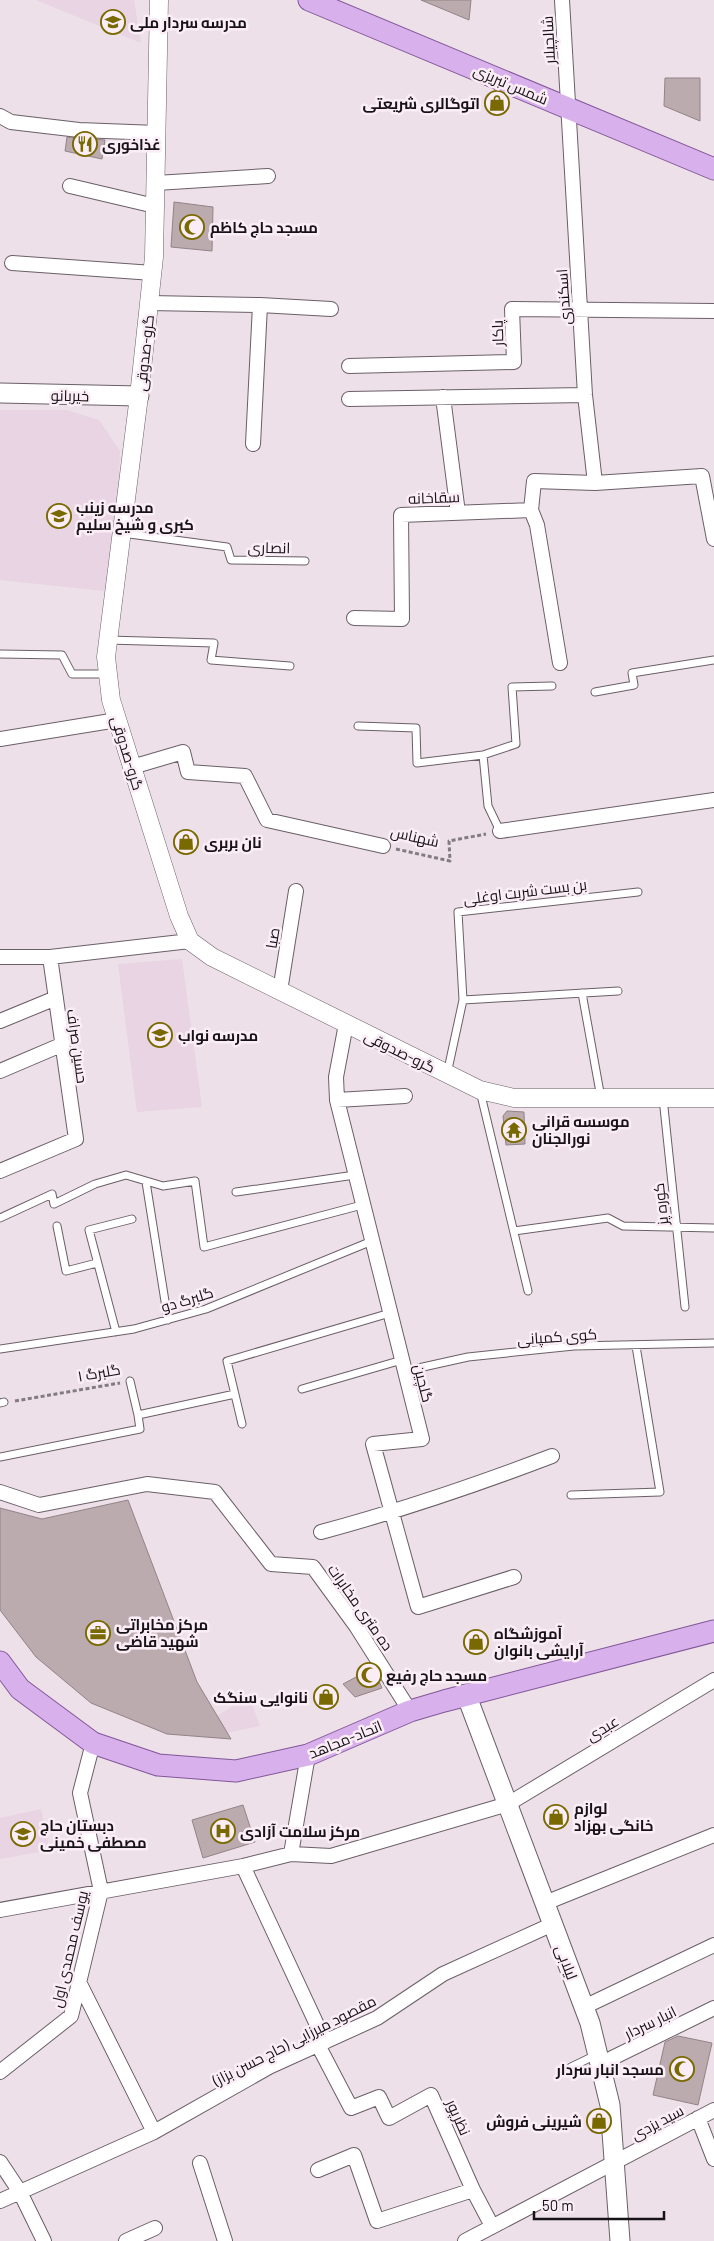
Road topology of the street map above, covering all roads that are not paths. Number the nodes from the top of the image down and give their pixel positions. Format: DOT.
graph roads {
  1 [pos="159,0"];
  2 [pos="309,0"];
  3 [pos="562,0"];
  4 [pos="567,108"];
  5 [pos="0,117"];
  6 [pos="157,134"];
  7 [pos="714,169"];
  8 [pos="268,176"];
  9 [pos="156,183"];
  10 [pos="70,186"];
  11 [pos="155,206"];
  12 [pos="12,263"];
  13 [pos="153,273"];
  14 [pos="149,303"];
  15 [pos="260,304"];
  16 [pos="331,309"];
  17 [pos="580,309"];
  18 [pos="714,311"];
  19 [pos="349,366"];
  20 [pos="0,393"];
  21 [pos="585,395"];
  22 [pos="139,396"];
  23 [pos="442,397"];
  24 [pos="349,400"];
  25 [pos="253,444"];
  26 [pos="595,483"];
  27 [pos="711,508"];
  28 [pos="531,510"];
  29 [pos="458,513"];
  30 [pos="122,533"];
  31 [pos="714,539"];
  32 [pos="305,561"];
  33 [pos="354,618"];
  34 [pos="108,640"];
  35 [pos="0,654"];
  36 [pos="714,660"];
  37 [pos="560,663"];
  38 [pos="290,666"];
  39 [pos="108,674"];
  40 [pos="552,686"];
  41 [pos="595,692"];
  42 [pos="117,720"];
  43 [pos="358,726"];
  44 [pos="0,739"];
  45 [pos="483,755"];
  46 [pos="132,767"];
  47 [pos="714,800"];
  48 [pos="500,831"];
  49 [pos="383,846"];
  50 [pos="296,891"];
  51 [pos="638,892"];
  52 [pos="190,941"];
  53 [pos="0,957"];
  54 [pos="50,957"];
  55 [pos="280,991"];
  56 [pos="618,991"];
  57 [pos="582,993"];
  58 [pos="56,998"];
  59 [pos="463,1000"];
  60 [pos="0,1021"];
  61 [pos="346,1024"];
  62 [pos="61,1045"];
  63 [pos="0,1071"];
  64 [pos="447,1074"];
  65 [pos="480,1090"];
  66 [pos="405,1096"];
  67 [pos="601,1098"];
  68 [pos="662,1098"];
  69 [pos="714,1098"];
  70 [pos="337,1100"];
  71 [pos="0,1171"];
  72 [pos="355,1175"];
  73 [pos="146,1182"];
  74 [pos="236,1192"];
  75 [pos="362,1205"];
  76 [pos="0,1218"];
  77 [pos="132,1219"];
  78 [pos="56,1226"];
  79 [pos="677,1227"];
  80 [pos="714,1228"];
  81 [pos="514,1231"];
  82 [pos="372,1241"];
  83 [pos="98,1262"];
  84 [pos="528,1292"];
  85 [pos="685,1307"];
  86 [pos="390,1313"];
  87 [pos="168,1320"];
  88 [pos="116,1332"];
  89 [pos="714,1343"];
  90 [pos="636,1346"];
  91 [pos="0,1349"];
  92 [pos="403,1366"];
  93 [pos="130,1381"];
  94 [pos="302,1389"];
  95 [pos="235,1394"];
  96 [pos="138,1414"];
  97 [pos="242,1424"];
  98 [pos="0,1456"];
  99 [pos="552,1456"];
  100 [pos="0,1492"];
  101 [pos="571,1495"];
  102 [pos="392,1512"];
  103 [pos="320,1532"];
  104 [pos="514,1577"];
  105 [pos="714,1631"];
  106 [pos="0,1662"];
  107 [pos="714,1680"];
  108 [pos="466,1694"];
  109 [pos="410,1711"];
  110 [pos="93,1743"];
  111 [pos="308,1755"];
  112 [pos="508,1804"];
  113 [pos="714,1835"];
  114 [pos="291,1854"];
  115 [pos="243,1866"];
  116 [pos="101,1891"];
  117 [pos="544,1903"];
  118 [pos="0,1910"];
  119 [pos="553,1924"];
  120 [pos="714,1945"];
  121 [pos="79,1982"];
  122 [pos="584,2007"];
  123 [pos="714,2008"];
  124 [pos="322,2044"];
  125 [pos="599,2059"];
  126 [pos="571,2067"];
  127 [pos="0,2072"];
  128 [pos="714,2110"];
  129 [pos="698,2118"];
  130 [pos="154,2132"];
  131 [pos="714,2159"];
  132 [pos="0,2162"];
  133 [pos="614,2162"];
  134 [pos="200,2163"];
  135 [pos="318,2170"];
  136 [pos="473,2190"];
  137 [pos="20,2192"];
  138 [pos="0,2200"];
  139 [pos="492,2226"];
  140 [pos="155,2228"];
  141 [pos="44,2241"];
  142 [pos="126,2241"];
  143 [pos="225,2241"];
  144 [pos="465,2241"];
  145 [pos="620,2241"];
  1 -- 6 [label="street, گرو-صدوقی"];
  2 -- 4 [label="main road, شمس تبریزی"];
  3 -- 4 [label="street, شالچیلار"];
  4 -- 7 [label="main road, شمس تبریزی"];
  4 -- 17 [label="street, اسکندری"];
  5 -- 6 [label="street"];
  6 -- 9 [label="street, گرو-صدوقی"];
  8 -- 9 [label="street"];
  9 -- 11 [label="street, گرو-صدوقی"];
  10 -- 11 [label="street"];
  11 -- 13 [label="street, گرو-صدوقی"];
  12 -- 13 [label="street"];
  13 -- 14 [label="street, گرو-صدوقی"];
  14 -- 15 [label="street"];
  14 -- 22 [label="street, گرو-صدوقی"];
  15 -- 16 [label="street"];
  15 -- 25 [label="street"];
  17 -- 18 [label="street, پاکار"];
  17 -- 19 [label="street, پاکار"];
  17 -- 21 [label="street, اسکندری"];
  20 -- 22 [label="main road, خیربانو"];
  21 -- 23 [label="street"];
  21 -- 26 [label="street, اسکندری"];
  22 -- 30 [label="street, گرو-صدوقی"];
  23 -- 24 [label="street"];
  23 -- 29 [label="street"];
  26 -- 27 [label="street"];
  26 -- 28 [label="street"];
  27 -- 31 [label="street"];
  28 -- 29 [label="street, سقاخانه"];
  28 -- 37 [label="street"];
  29 -- 33 [label="street, سقاخانه"];
  30 -- 32 [label="lane, انصاری"];
  30 -- 34 [label="street, گرو-صدوقی"];
  34 -- 38 [label="lane"];
  34 -- 39 [label="street, گرو-صدوقی"];
  35 -- 39 [label="lane"];
  36 -- 41 [label="lane"];
  39 -- 42 [label="street, گرو-صدوقی"];
  40 -- 45 [label="lane"];
  42 -- 44 [label="street"];
  42 -- 46 [label="street, گرو-صدوقی"];
  43 -- 45 [label="lane"];
  45 -- 48 [label="lane"];
  46 -- 49 [label="street, شهناس"];
  46 -- 52 [label="street, گرو-صدوقی"];
  47 -- 48 [label="street"];
  50 -- 55 [label="street, صبا"];
  51 -- 59 [label="lane, بن بست شربت اوغلی"];
  52 -- 54 [label="street"];
  52 -- 55 [label="street, گرو-صدوقی"];
  53 -- 54 [label="street"];
  54 -- 58 [label="street, حسین صراف"];
  55 -- 61 [label="street, گرو-صدوقی"];
  56 -- 57 [label="lane"];
  57 -- 59 [label="lane"];
  57 -- 67 [label="lane"];
  58 -- 60 [label="street"];
  58 -- 62 [label="street, حسین صراف"];
  59 -- 64 [label="lane, بن بست شربت اوغلی"];
  61 -- 64 [label="street, گرو-صدوقی"];
  61 -- 70 [label="street, گلچین"];
  62 -- 63 [label="street"];
  62 -- 71 [label="street, حسین صراف"];
  64 -- 65 [label="street, گرو-صدوقی"];
  65 -- 67 [label="street, گرو-صدوقی"];
  65 -- 81 [label="lane"];
  66 -- 70 [label="street"];
  67 -- 68 [label="street, گرو-صدوقی"];
  68 -- 69 [label="street, گرو-صدوقی"];
  68 -- 79 [label="lane, کوره پز"];
  70 -- 72 [label="street, گلچین"];
  72 -- 74 [label="lane"];
  72 -- 75 [label="street, گلچین"];
  73 -- 75 [label="lane"];
  73 -- 76 [label="lane"];
  73 -- 87 [label="lane"];
  75 -- 82 [label="street, گلچین"];
  77 -- 83 [label="lane"];
  78 -- 83 [label="lane"];
  79 -- 80 [label="lane"];
  79 -- 81 [label="lane"];
  79 -- 85 [label="lane, کوره پز"];
  81 -- 84 [label="lane"];
  82 -- 86 [label="street, گلچین"];
  82 -- 87 [label="lane, گلبرگ دو"];
  83 -- 88 [label="lane"];
  86 -- 92 [label="street, گلچین"];
  86 -- 95 [label="lane"];
  87 -- 88 [label="lane, گلبرگ دو"];
  88 -- 91 [label="lane, گلبرگ دو"];
  89 -- 90 [label="lane, کوی کمپانی"];
  90 -- 92 [label="lane, کوی کمپانی"];
  90 -- 101 [label="lane"];
  92 -- 94 [label="lane, کوی کمپانی"];
  92 -- 102 [label="street, گلچین"];
  93 -- 96 [label="lane, گلبرگ ۱"];
  95 -- 96 [label="lane"];
  95 -- 97 [label="lane"];
  96 -- 98 [label="lane"];
  99 -- 102 [label="street"];
  100 -- 109 [label="street, ده متری مخابرات"];
  102 -- 103 [label="street"];
  102 -- 104 [label="street, گلچین"];
  105 -- 108 [label="main road, اتحاد-مجاهد"];
  106 -- 110 [label="main road, اتحاد-مجاهد"];
  107 -- 112 [label="street, عبدی"];
  108 -- 109 [label="main road, اتحاد-مجاهد"];
  108 -- 112 [label="main road, لیلابی"];
  109 -- 111 [label="main road, اتحاد-مجاهد"];
  110 -- 111 [label="main road, اتحاد-مجاهد"];
  110 -- 116 [label="street, یوسف محمدی اول"];
  111 -- 114 [label="street"];
  112 -- 114 [label="street, عبدی"];
  112 -- 117 [label="main road, لیلابی"];
  113 -- 117 [label="street"];
  114 -- 115 [label="street, عبدی"];
  115 -- 116 [label="street, عبدی"];
  115 -- 124 [label="street"];
  116 -- 118 [label="street, عبدی"];
  116 -- 121 [label="street, یوسف محمدی اول"];
  117 -- 119 [label="main road, لیلابی"];
  119 -- 122 [label="main road, لیلابی"];
  119 -- 124 [label="street, مقصود میرزایی (حاج حسن بزاز)"];
  120 -- 122 [label="street"];
  121 -- 127 [label="street, یوسف محمدی اول"];
  121 -- 130 [label="street"];
  122 -- 125 [label="main road, لیلابی"];
  123 -- 125 [label="street, انبار سردار"];
  124 -- 130 [label="street, مقصود میرزایی (حاج حسن بزاز)"];
  124 -- 136 [label="street, نظرپور"];
  125 -- 126 [label="lane"];
  125 -- 133 [label="main road, لیلابی"];
  128 -- 129 [label="street, سید یزدی"];
  129 -- 131 [label="street"];
  129 -- 133 [label="street, سید یزدی"];
  130 -- 137 [label="street, مقصود میرزایی (حاج حسن بزاز)"];
  132 -- 137 [label="street"];
  133 -- 139 [label="street, سید یزدی"];
  133 -- 145 [label="main road, لیلابی"];
  134 -- 143 [label="street"];
  135 -- 136 [label="street"];
  136 -- 139 [label="street, نظرپور"];
  137 -- 138 [label="street, مقصود میرزایی (حاج حسن بزاز)"];
  137 -- 141 [label="street"];
  139 -- 144 [label="street, سید یزدی"];
  140 -- 142 [label="street"];
}
